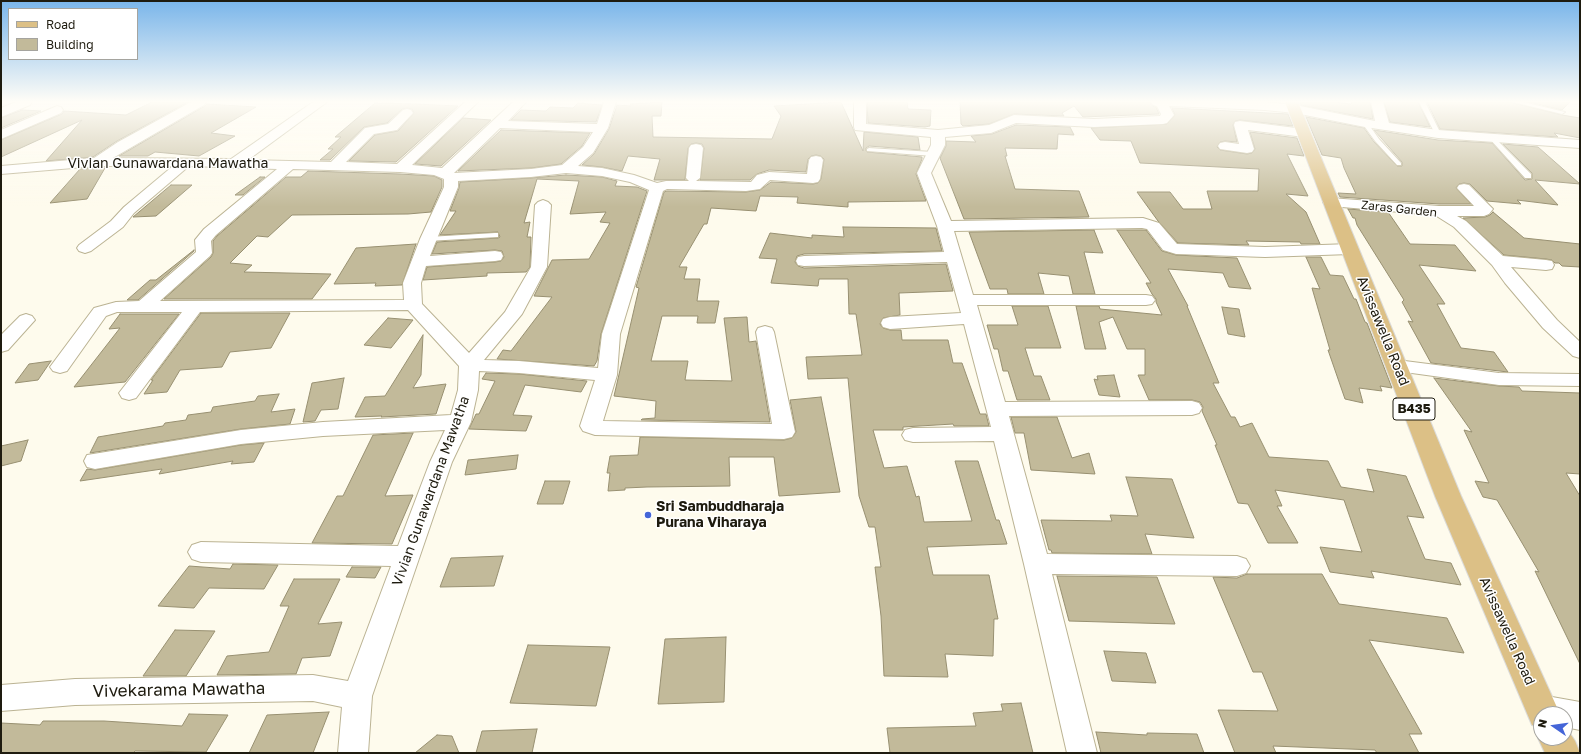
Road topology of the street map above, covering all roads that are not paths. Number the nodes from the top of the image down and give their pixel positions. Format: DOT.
graph roads {
  1 [pos="137,137"];
  2 [pos="271,137"];
  3 [pos="364,137"];
  4 [pos="434,137"];
  5 [pos="484,137"];
  6 [pos="596,137"];
  7 [pos="938,137"];
  8 [pos="1244,137"];
  9 [pos="1306,137"];
  10 [pos="1375,137"];
  11 [pos="1491,137"];
  12 [pos="1493,137"];
  13 [pos="1580,144"];
  14 [pos="1225,146"];
  15 [pos="696,148"];
  16 [pos="869,150"];
  17 [pos="933,154"];
  18 [pos="1,160"];
  19 [pos="816,160"];
  20 [pos="97,162"];
  21 [pos="186,162"];
  22 [pos="234,163"];
  23 [pos="1399,164"];
  24 [pos="47,165"];
  25 [pos="290,165"];
  26 [pos="335,166"];
  27 [pos="400,168"];
  28 [pos="566,169"];
  29 [pos="1,170"];
  30 [pos="448,175"];
  31 [pos="1528,176"];
  32 [pos="693,178"];
  33 [pos="740,178"];
  34 [pos="634,179"];
  35 [pos="657,188"];
  36 [pos="1464,188"];
  37 [pos="1330,202"];
  38 [pos="543,205"];
  39 [pos="1439,211"];
  40 [pos="945,226"];
  41 [pos="495,236"];
  42 [pos="428,239"];
  43 [pos="85,248"];
  44 [pos="1350,249"];
  45 [pos="495,256"];
  46 [pos="953,257"];
  47 [pos="804,261"];
  48 [pos="1498,261"];
  49 [pos="419,262"];
  50 [pos="1546,265"];
  51 [pos="1146,300"];
  52 [pos="413,305"];
  53 [pos="142,307"];
  54 [pos="194,308"];
  55 [pos="968,309"];
  56 [pos="26,320"];
  57 [pos="890,323"];
  58 [pos="765,332"];
  59 [pos="1,346"];
  60 [pos="1580,352"];
  61 [pos="469,365"];
  62 [pos="1397,366"];
  63 [pos="60,367"];
  64 [pos="608,375"];
  65 [pos="1580,380"];
  66 [pos="129,393"];
  67 [pos="1192,408"];
  68 [pos="997,409"];
  69 [pos="460,422"];
  70 [pos="1003,434"];
  71 [pos="913,435"];
  72 [pos="95,461"];
  73 [pos="201,552"];
  74 [pos="407,556"];
  75 [pos="1037,564"];
  76 [pos="1237,566"];
  77 [pos="357,696"];
  78 [pos="1,698"];
  79 [pos="1541,706"];
  80 [pos="352,753"];
  81 [pos="1082,753"];
  1 -- 20 [label="street"];
  2 -- 22 [label="street"];
  3 -- 26 [label="street"];
  4 -- 27 [label="street"];
  5 -- 30 [label="street"];
  6 -- 28 [label="street"];
  7 -- 17 [label="street"];
  8 -- 14 [label="street"];
  9 -- 37 [label="main road, Avissawella Road / B435"];
  10 -- 23 [label="lane"];
  11 -- 31 [label="lane"];
  12 -- 13 [label="street"];
  15 -- 32 [label="street"];
  16 -- 17 [label="lane"];
  17 -- 40 [label="street"];
  18 -- 24 [label="street"];
  19 -- 35 [label="street"];
  20 -- 21 [label="street, Vivian Gunawardana Mawatha"];
  20 -- 24 [label="street, Vivian Gunawardana Mawatha"];
  21 -- 22 [label="street, Vivian Gunawardana Mawatha"];
  21 -- 43 [label="street"];
  22 -- 25 [label="street, Vivian Gunawardana Mawatha"];
  24 -- 29 [label="street, Vivian Gunawardana Mawatha"];
  25 -- 26 [label="street, Vivian Gunawardana Mawatha"];
  25 -- 53 [label="street"];
  26 -- 27 [label="street, Vivian Gunawardana Mawatha"];
  27 -- 30 [label="street, Vivian Gunawardana Mawatha"];
  28 -- 30 [label="street, Vivian Gunawardana Mawatha"];
  28 -- 34 [label="street, Vivian Gunawardana Mawatha"];
  30 -- 42 [label="street"];
  32 -- 33 [label="street"];
  32 -- 34 [label="street"];
  34 -- 35 [label="street"];
  35 -- 64 [label="street"];
  36 -- 39 [label="street"];
  37 -- 39 [label="street, Zaras Garden"];
  37 -- 44 [label="main road, Avissawella Road / B435"];
  38 -- 61 [label="street"];
  39 -- 48 [label="street, Zaras Garden"];
  40 -- 44 [label="street"];
  40 -- 46 [label="street"];
  41 -- 42 [label="lane"];
  42 -- 49 [label="street"];
  44 -- 62 [label="main road, Avissawella Road / B435"];
  45 -- 49 [label="street"];
  46 -- 47 [label="street"];
  46 -- 55 [label="street"];
  48 -- 50 [label="street"];
  48 -- 60 [label="street, Zaras Garden"];
  49 -- 52 [label="street"];
  51 -- 55 [label="street"];
  52 -- 54 [label="street"];
  52 -- 61 [label="street"];
  53 -- 54 [label="street"];
  53 -- 63 [label="street"];
  54 -- 66 [label="street"];
  55 -- 57 [label="street"];
  55 -- 68 [label="street"];
  56 -- 59 [label="street"];
  58 -- 64 [label="street"];
  61 -- 64 [label="street"];
  61 -- 69 [label="street, Vivian Gunawardana Mawatha"];
  62 -- 65 [label="street"];
  62 -- 79 [label="main road, Avissawella Road / B435"];
  67 -- 68 [label="street"];
  68 -- 70 [label="street"];
  69 -- 72 [label="street"];
  69 -- 74 [label="street, Vivian Gunawardana Mawatha"];
  70 -- 71 [label="street"];
  70 -- 75 [label="street"];
  73 -- 74 [label="street"];
  74 -- 77 [label="street, Vivian Gunawardana Mawatha"];
  75 -- 76 [label="street"];
  75 -- 81 [label="street"];
  77 -- 78 [label="street, Vivekarama Mawatha"];
  77 -- 80 [label="street, Vivian Gunawardana Mawatha"];
}
